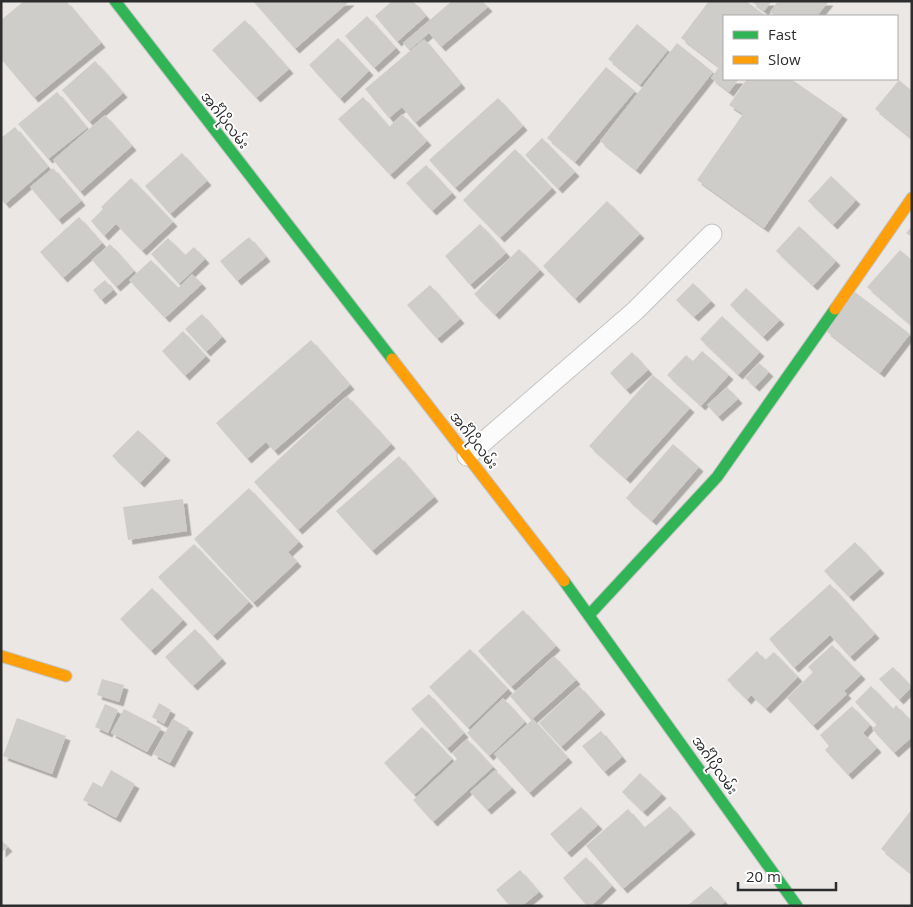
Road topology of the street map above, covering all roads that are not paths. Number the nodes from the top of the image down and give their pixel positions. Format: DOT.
graph roads {
  1 [pos="115,1"];
  2 [pos="912,198"];
  3 [pos="712,234"];
  4 [pos="467,456"];
  5 [pos="590,614"];
  6 [pos="1,656"];
  7 [pos="66,676"];
  8 [pos="797,906"];
  1 -- 4 [label="main road, အင်္ဂါပိုလမ်း"];
  2 -- 5 [label="main road"];
  3 -- 4 [label="lane"];
  4 -- 5 [label="main road, အင်္ဂါပိုလမ်း"];
  5 -- 8 [label="main road, အင်္ဂါပိုလမ်း"];
  6 -- 7 [label="main road"];
}
